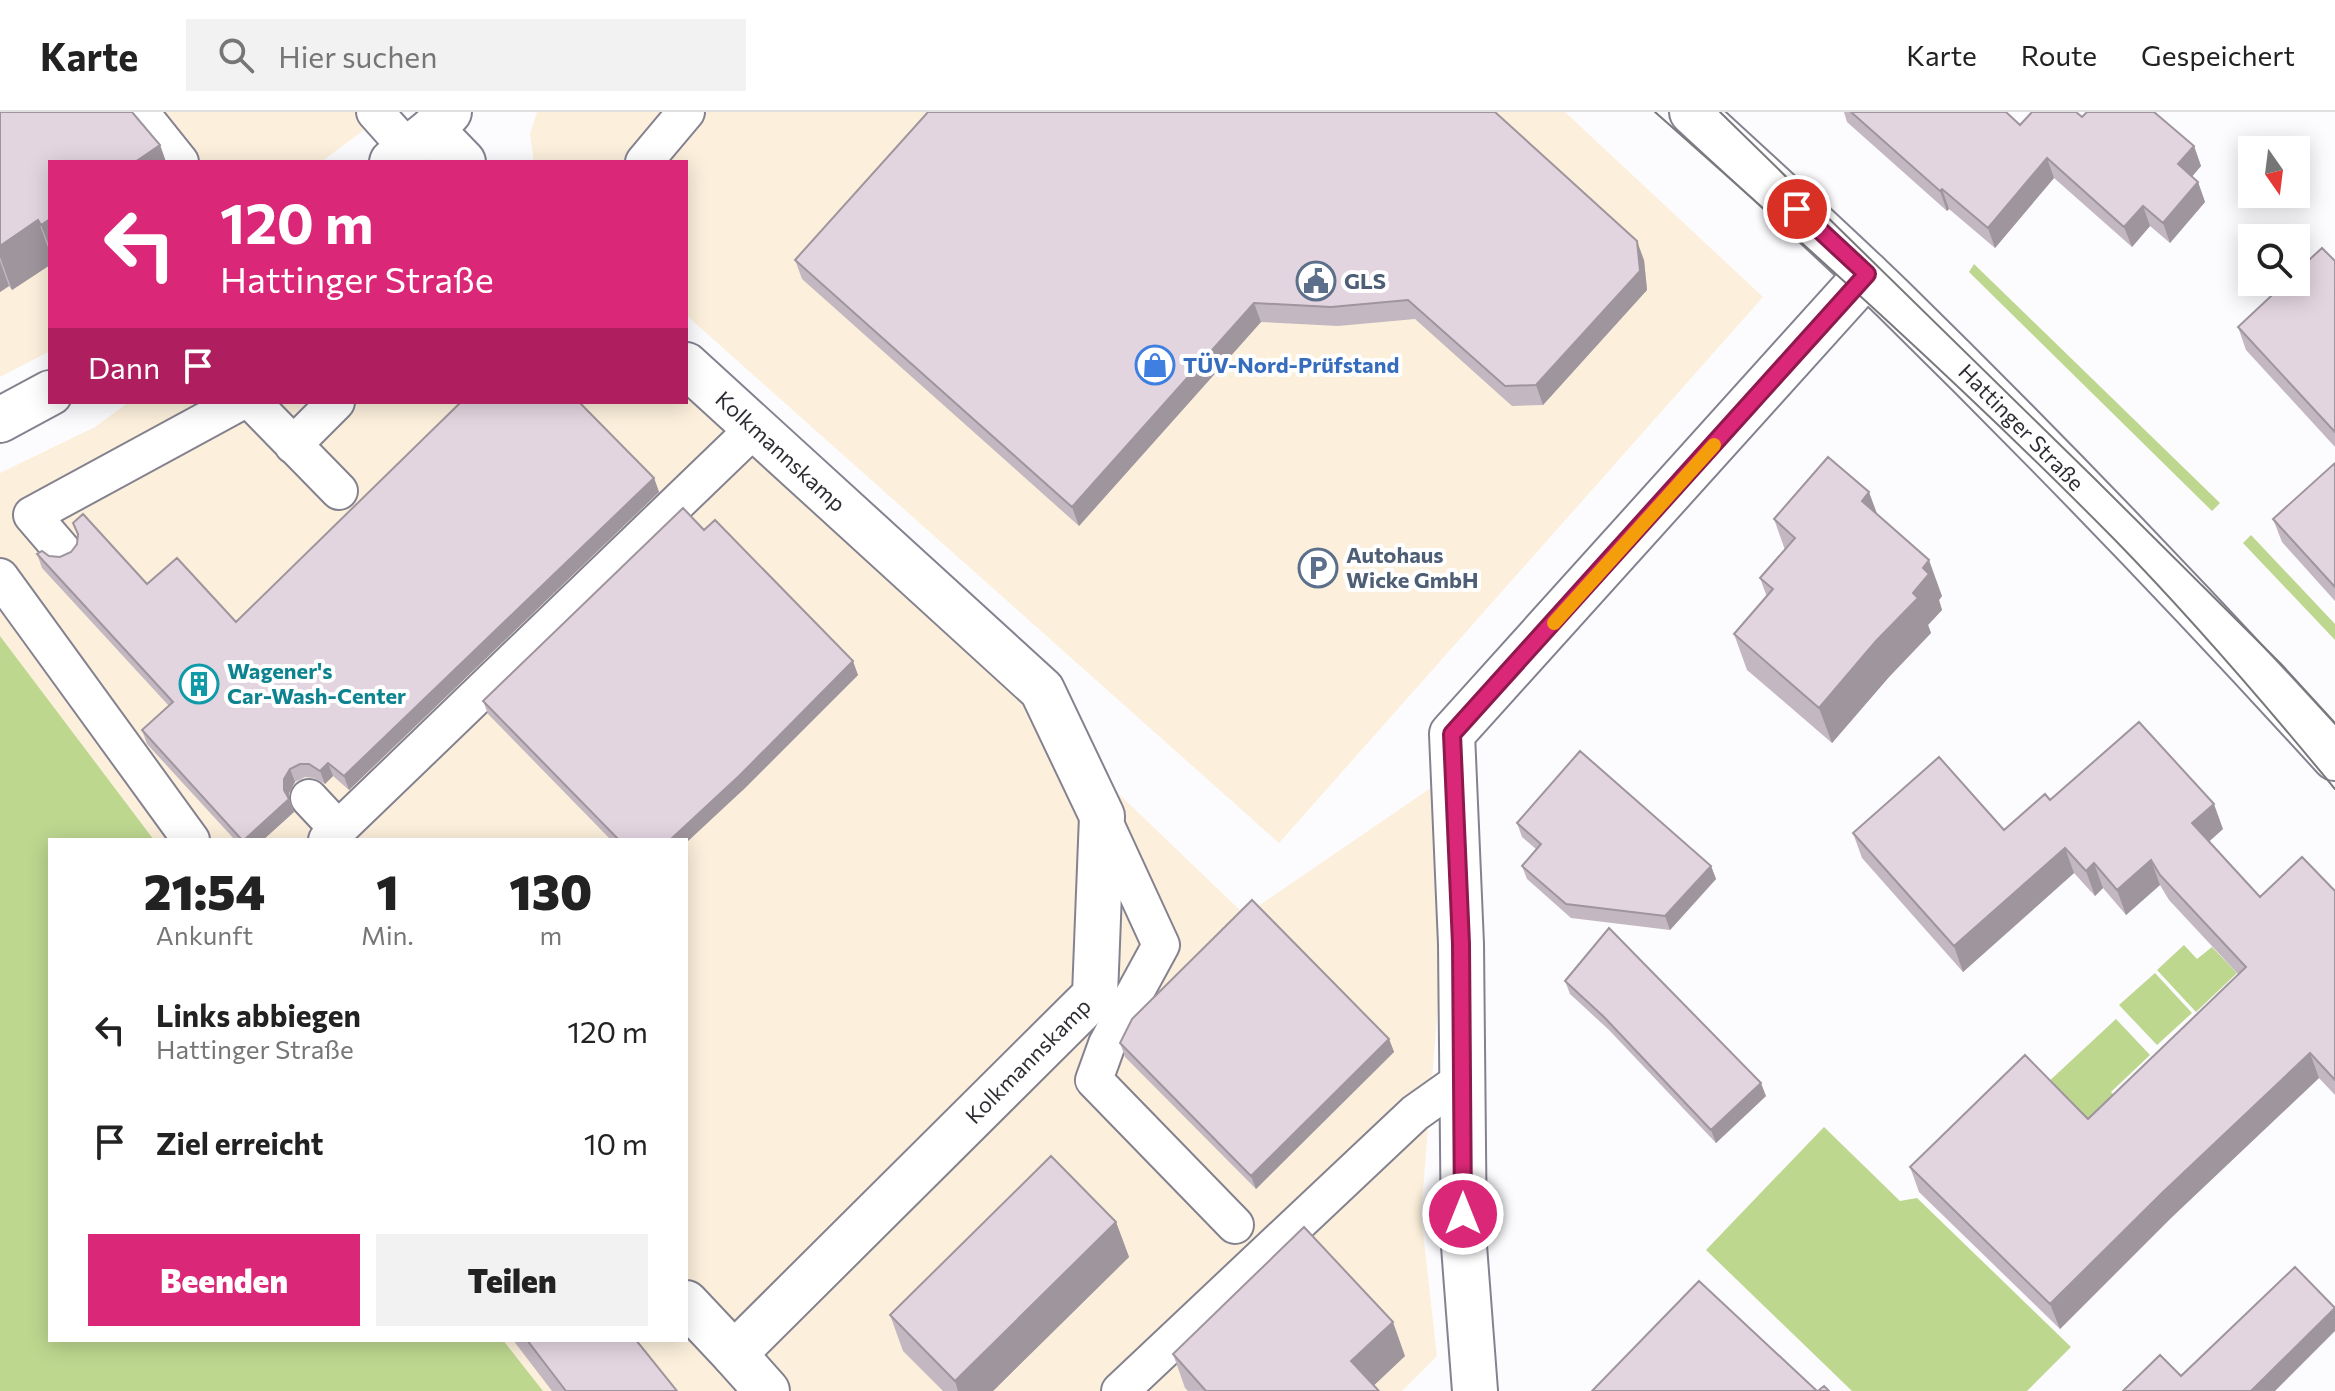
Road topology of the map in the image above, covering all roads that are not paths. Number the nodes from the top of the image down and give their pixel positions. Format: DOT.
graph roads {
  1 [pos="140,112"];
  2 [pos="375,112"];
  3 [pos="686,112"];
  4 [pos="1692,112"];
  5 [pos="420,138"];
  6 [pos="178,160"];
  7 [pos="459,160"];
  8 [pos="646,160"];
  9 [pos="1867,274"];
  10 [pos="688,367"];
  11 [pos="48,394"];
  12 [pos="236,404"];
  13 [pos="254,404"];
  14 [pos="334,404"];
  15 [pos="0,420"];
  16 [pos="755,428"];
  17 [pos="293,445"];
  18 [pos="339,491"];
  19 [pos="62,550"];
  20 [pos="0,577"];
  21 [pos="2335,758"];
  22 [pos="309,798"];
  23 [pos="1102,816"];
  24 [pos="332,835"];
  25 [pos="190,838"];
  26 [pos="1463,1079"];
  27 [pos="1235,1225"];
  28 [pos="688,1305"];
  29 [pos="734,1354"];
  30 [pos="767,1391"];
  31 [pos="1120,1391"];
  32 [pos="1475,1391"];
  1 -- 6 [label="lane"];
  2 -- 5 [label="lane"];
  3 -- 8 [label="lane"];
  4 -- 9 [label="street, Hattinger Straße"];
  5 -- 7 [label="street"];
  9 -- 21 [label="street, Hattinger Straße"];
  9 -- 26 [label="street"];
  10 -- 16 [label="street, Kolkmannskamp"];
  11 -- 15 [label="street"];
  12 -- 19 [label="lane"];
  13 -- 17 [label="lane"];
  14 -- 17 [label="lane"];
  16 -- 23 [label="street, Kolkmannskamp"];
  16 -- 24 [label="lane"];
  17 -- 18 [label="lane"];
  20 -- 25 [label="lane"];
  22 -- 24 [label="lane"];
  23 -- 27 [label="lane"];
  23 -- 29 [label="street, Kolkmannskamp"];
  26 -- 31 [label="lane"];
  26 -- 32 [label="street"];
  28 -- 29 [label="street"];
  29 -- 30 [label="street"];
}
